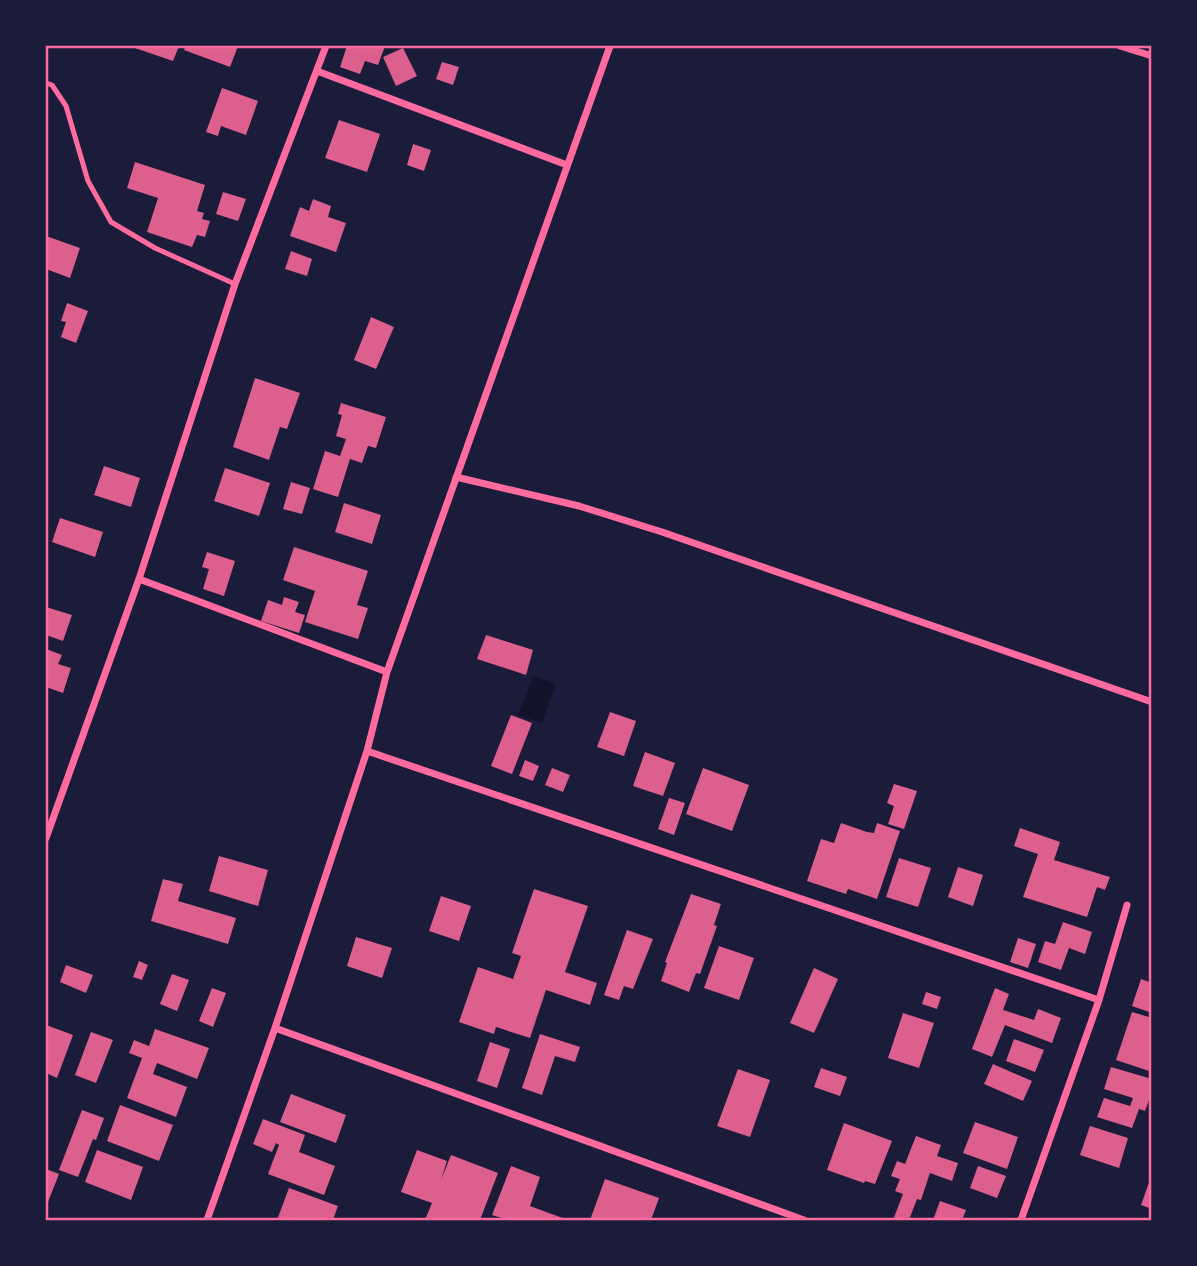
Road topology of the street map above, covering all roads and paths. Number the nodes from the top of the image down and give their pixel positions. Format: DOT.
graph roads {
  1 [pos="326,46"];
  2 [pos="610,46"];
  3 [pos="1120,46"];
  4 [pos="1152,56"];
  5 [pos="317,71"];
  6 [pos="46,83"];
  7 [pos="567,165"];
  8 [pos="235,284"];
  9 [pos="456,477"];
  10 [pos="139,579"];
  11 [pos="387,672"];
  12 [pos="1152,702"];
  13 [pos="367,751"];
  14 [pos="46,838"];
  15 [pos="1127,905"];
  16 [pos="1098,1000"];
  17 [pos="275,1028"];
  18 [pos="207,1220"];
  19 [pos="804,1220"];
  20 [pos="1021,1220"];
  1 -- 5 [label="street"];
  2 -- 7 [label="street"];
  3 -- 4 [label="street"];
  5 -- 7 [label="street"];
  5 -- 8 [label="street"];
  6 -- 8 [label="lane"];
  7 -- 9 [label="street"];
  8 -- 10 [label="street"];
  9 -- 11 [label="street"];
  9 -- 12 [label="street"];
  10 -- 11 [label="street"];
  10 -- 14 [label="street"];
  11 -- 13 [label="street"];
  13 -- 16 [label="street"];
  13 -- 17 [label="street"];
  15 -- 16 [label="street"];
  16 -- 20 [label="street"];
  17 -- 18 [label="street"];
  17 -- 19 [label="street"];
}
